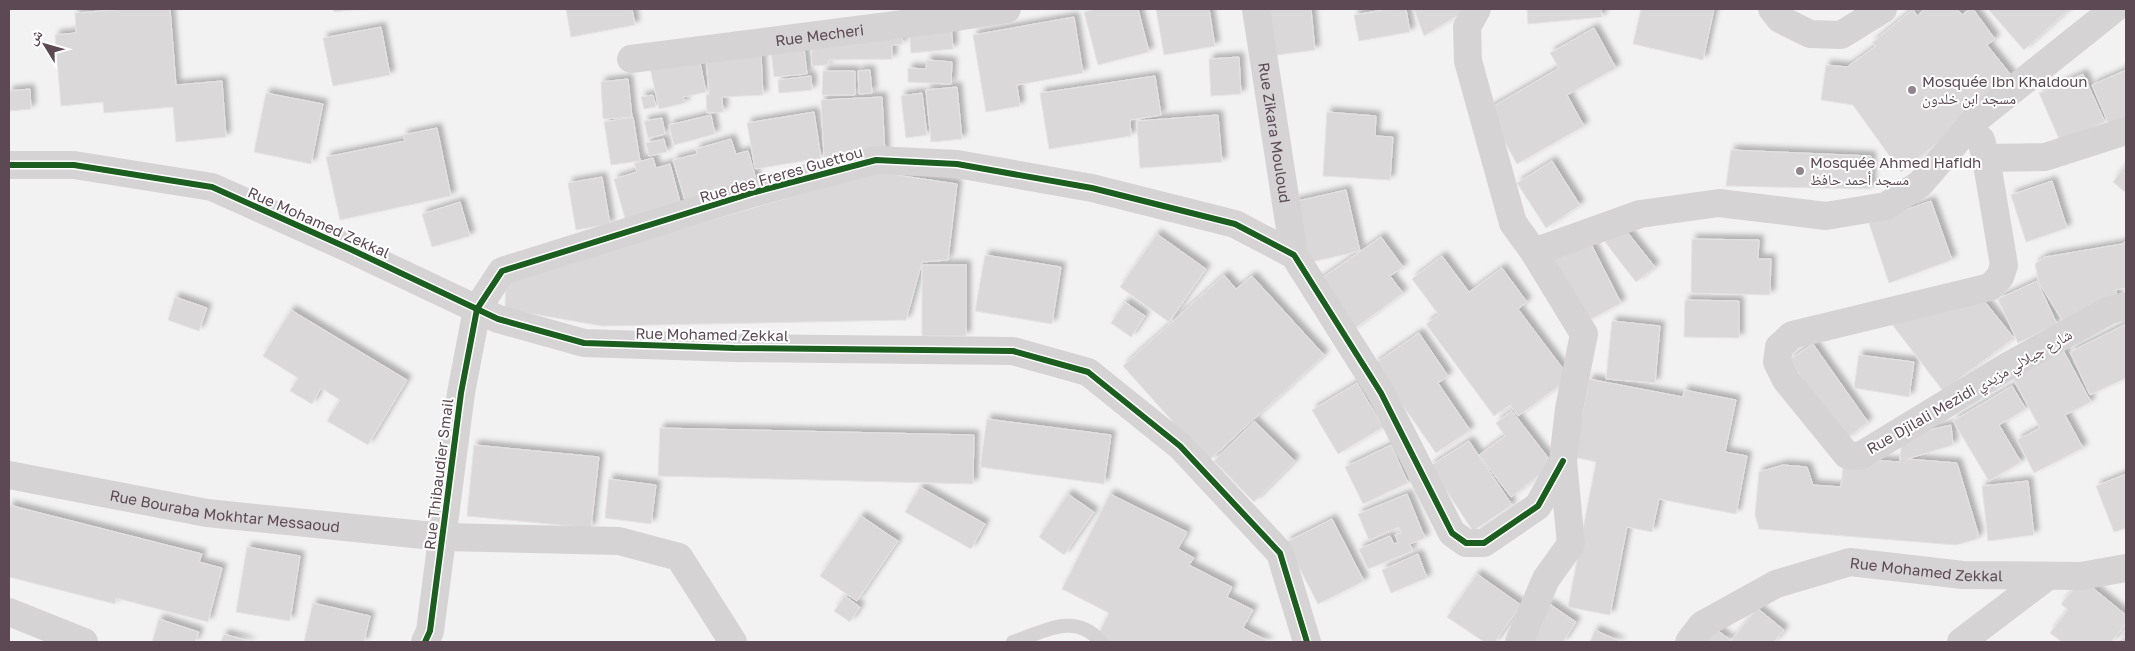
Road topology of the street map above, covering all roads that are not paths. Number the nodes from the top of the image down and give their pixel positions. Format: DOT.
graph roads {
  1 [pos="1008,9"];
  2 [pos="1256,9"];
  3 [pos="1477,9"];
  4 [pos="1772,9"];
  5 [pos="1883,9"];
  6 [pos="2114,9"];
  7 [pos="631,59"];
  8 [pos="1974,120"];
  9 [pos="2126,131"];
  10 [pos="1986,158"];
  11 [pos="9,165"];
  12 [pos="1534,252"];
  13 [pos="1294,256"];
  14 [pos="2126,306"];
  15 [pos="477,309"];
  16 [pos="1563,461"];
  17 [pos="9,475"];
  18 [pos="443,537"];
  19 [pos="2126,568"];
  20 [pos="2048,576"];
  21 [pos="9,612"];
  22 [pos="84,642"];
  23 [pos="425,642"];
  24 [pos="733,642"];
  25 [pos="1013,642"];
  26 [pos="1101,642"];
  27 [pos="1307,642"];
  28 [pos="1519,642"];
  29 [pos="1689,642"];
  30 [pos="1962,642"];
  1 -- 7 [label="street, Rue Mecheri"];
  2 -- 13 [label="street, Rue Zikara Mouloud"];
  3 -- 12 [label="street"];
  4 -- 5 [label="street"];
  6 -- 8 [label="street"];
  8 -- 10 [label="street, Rue Djilali Mezidi شارع جيلالي مزيدي"];
  8 -- 12 [label="street"];
  9 -- 10 [label="street"];
  10 -- 14 [label="street, Rue Djilali Mezidi شارع جيلالي مزيدي"];
  11 -- 15 [label="street, Rue Mohamed Zekkal"];
  12 -- 16 [label="street"];
  13 -- 15 [label="street, Rue des Freres Guettou"];
  13 -- 16 [label="street, Rue des Freres Guettou"];
  15 -- 18 [label="street, Rue Thibaudier Smail"];
  15 -- 27 [label="street, Rue Mohamed Zekkal"];
  16 -- 28 [label="street"];
  17 -- 18 [label="street, Rue Bouraba Mokhtar Messaoud"];
  18 -- 23 [label="street, Rue Thibaudier Smail"];
  18 -- 24 [label="street, Rue Bouraba Mokhtar Messaoud"];
  19 -- 20 [label="street, Rue Mohamed Zekkal"];
  20 -- 29 [label="street, Rue Mohamed Zekkal"];
  20 -- 30 [label="street"];
  21 -- 22 [label="street"];
  25 -- 26 [label="lane"];
}
